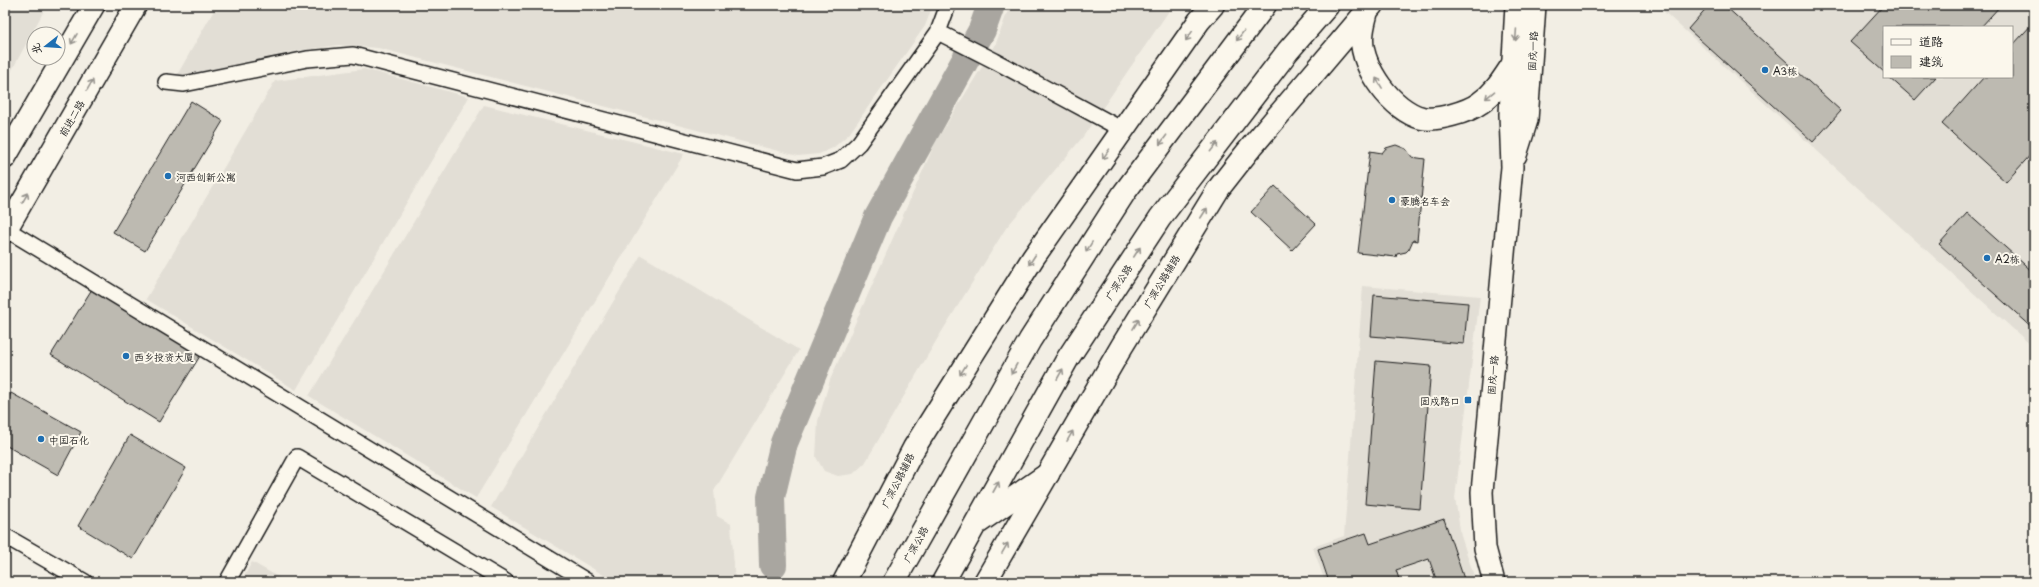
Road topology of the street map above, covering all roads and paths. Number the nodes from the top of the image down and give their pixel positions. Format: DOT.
graph roads {
  1 [pos="94,5"];
  2 [pos="136,5"];
  3 [pos="948,5"];
  4 [pos="1213,5"];
  5 [pos="1265,5"];
  6 [pos="1328,5"];
  7 [pos="1516,5"];
  8 [pos="1535,5"];
  9 [pos="1369,8"];
  10 [pos="938,32"];
  11 [pos="1514,64"];
  12 [pos="166,82"];
  13 [pos="1123,130"];
  14 [pos="5,158"];
  15 [pos="1512,167"];
  16 [pos="6,230"];
  17 [pos="1048,474"];
  18 [pos="975,525"];
  19 [pos="5,536"];
  20 [pos="85,582"];
  21 [pos="227,582"];
  22 [pos="506,582"];
  23 [pos="588,582"];
  24 [pos="844,582"];
  25 [pos="894,582"];
  26 [pos="943,582"];
  27 [pos="985,582"];
  28 [pos="1494,582"];
  1 -- 14 [label="street, one-way"];
  16 -- 2 [label="street, 前进二路, one-way"];
  3 -- 10 [label="street"];
  4 -- 13 [label="main road, 广深公路辅路, one-way"];
  5 -- 25 [label="main road, 广深公路, one-way"];
  18 -- 6 [label="main road, 广深公路, one-way"];
  7 -- 11 [label="street, 固戍一路, one-way"];
  8 -- 15 [label="street, 固戍一路"];
  11 -- 9 [label="main road, one-way"];
  17 -- 9 [label="main road, 广深公路辅路, one-way"];
  10 -- 12 [label="street"];
  10 -- 13 [label="street"];
  11 -- 15 [label="street, 固戍一路"];
  13 -- 24 [label="main road, 广深公路辅路, one-way"];
  15 -- 28 [label="street, 固戍一路"];
  16 -- 23 [label="street"];
  17 -- 18 [label="main road"];
  27 -- 17 [label="main road, 广深公路辅路, one-way"];
  18 -- 26 [label="main road, 广深公路"];
  19 -- 20 [label="street"];
  21 -- 22 [label="street"];
}
